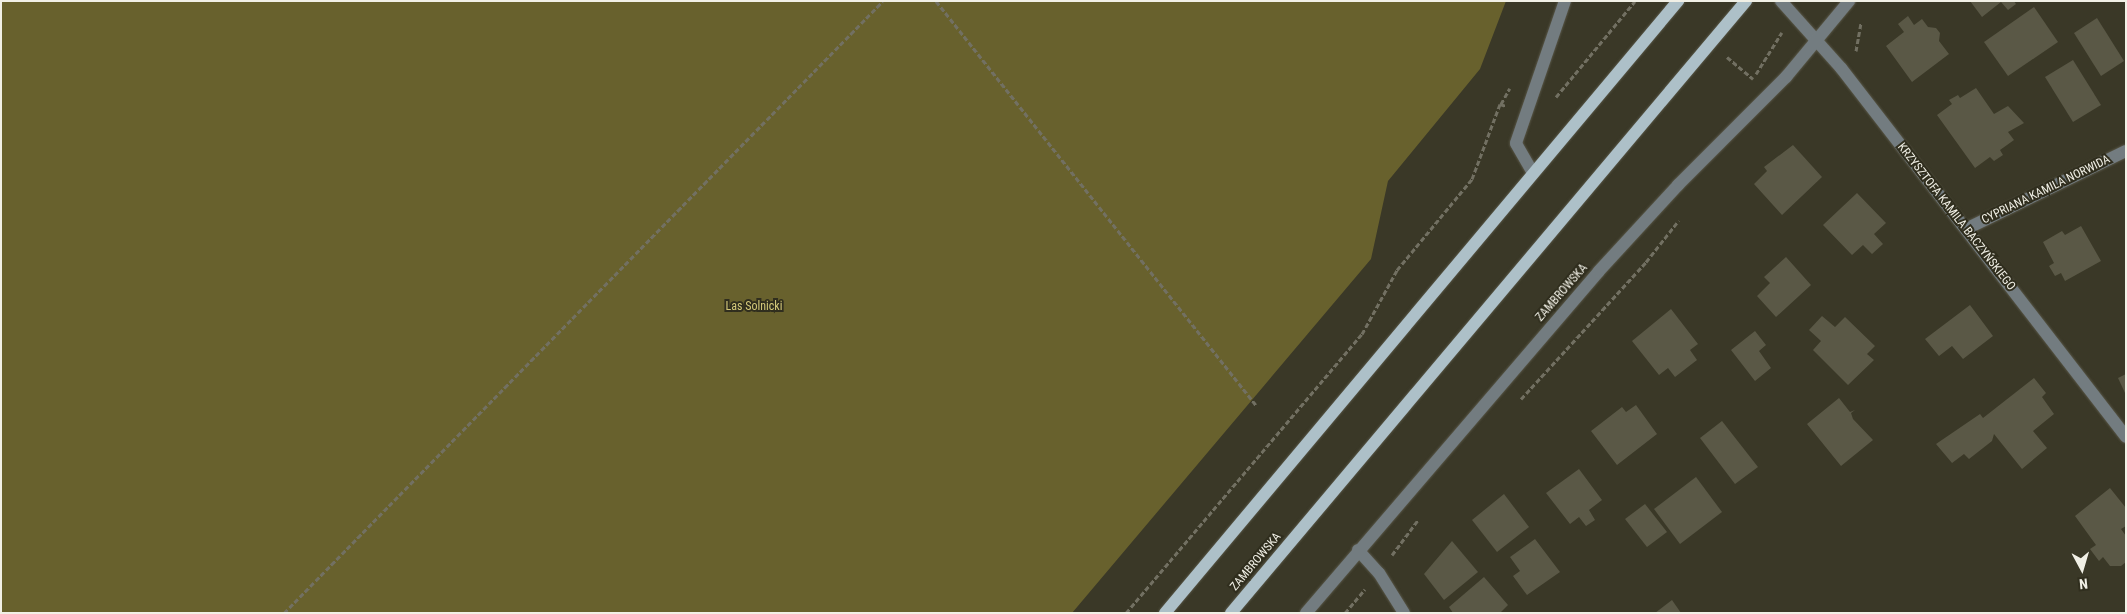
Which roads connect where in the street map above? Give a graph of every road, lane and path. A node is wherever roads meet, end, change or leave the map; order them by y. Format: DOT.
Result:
graph roads {
  1 [pos="883,1"];
  2 [pos="936,1"];
  3 [pos="1565,1"];
  4 [pos="1635,1"];
  5 [pos="1678,1"];
  6 [pos="1746,1"];
  7 [pos="1781,1"];
  8 [pos="1849,1"];
  9 [pos="1795,16"];
  10 [pos="1817,38"];
  11 [pos="1753,79"];
  12 [pos="1526,113"];
  13 [pos="2126,151"];
  14 [pos="1532,173"];
  15 [pos="1685,211"];
  16 [pos="1966,229"];
  17 [pos="1256,405"];
  18 [pos="1514,407"];
  19 [pos="2126,437"];
  20 [pos="1419,518"];
  21 [pos="1358,550"];
  22 [pos="1379,573"];
  23 [pos="284,613"];
  24 [pos="1126,613"];
  25 [pos="1165,613"];
  26 [pos="1231,613"];
  27 [pos="1306,613"];
  28 [pos="1345,613"];
  29 [pos="1404,613"];
  1 -- 23 [label="path"];
  2 -- 17 [label="path"];
  3 -- 12 [label="street"];
  4 -- 12 [label="path"];
  5 -- 14 [label="main road"];
  6 -- 26 [label="main road, ZAMBROWSKA"];
  7 -- 9 [label="street, KRZYSZTOFA KAMILA BACZYŃSKIEGO"];
  8 -- 10 [label="street, ZAMBROWSKA"];
  9 -- 10 [label="street, KRZYSZTOFA KAMILA BACZYŃSKIEGO"];
  9 -- 11 [label="path"];
  10 -- 16 [label="street, KRZYSZTOFA KAMILA BACZYŃSKIEGO"];
  10 -- 21 [label="street, ZAMBROWSKA"];
  12 -- 14 [label="street"];
  12 -- 24 [label="path"];
  13 -- 16 [label="street, CYPRIANA KAMILA NORWIDA"];
  14 -- 25 [label="main road"];
  15 -- 18 [label="path"];
  16 -- 19 [label="street, KRZYSZTOFA KAMILA BACZYŃSKIEGO"];
  20 -- 22 [label="path"];
  21 -- 22 [label="street"];
  21 -- 27 [label="street, ZAMBROWSKA"];
  22 -- 28 [label="path"];
  22 -- 29 [label="street"];
}
